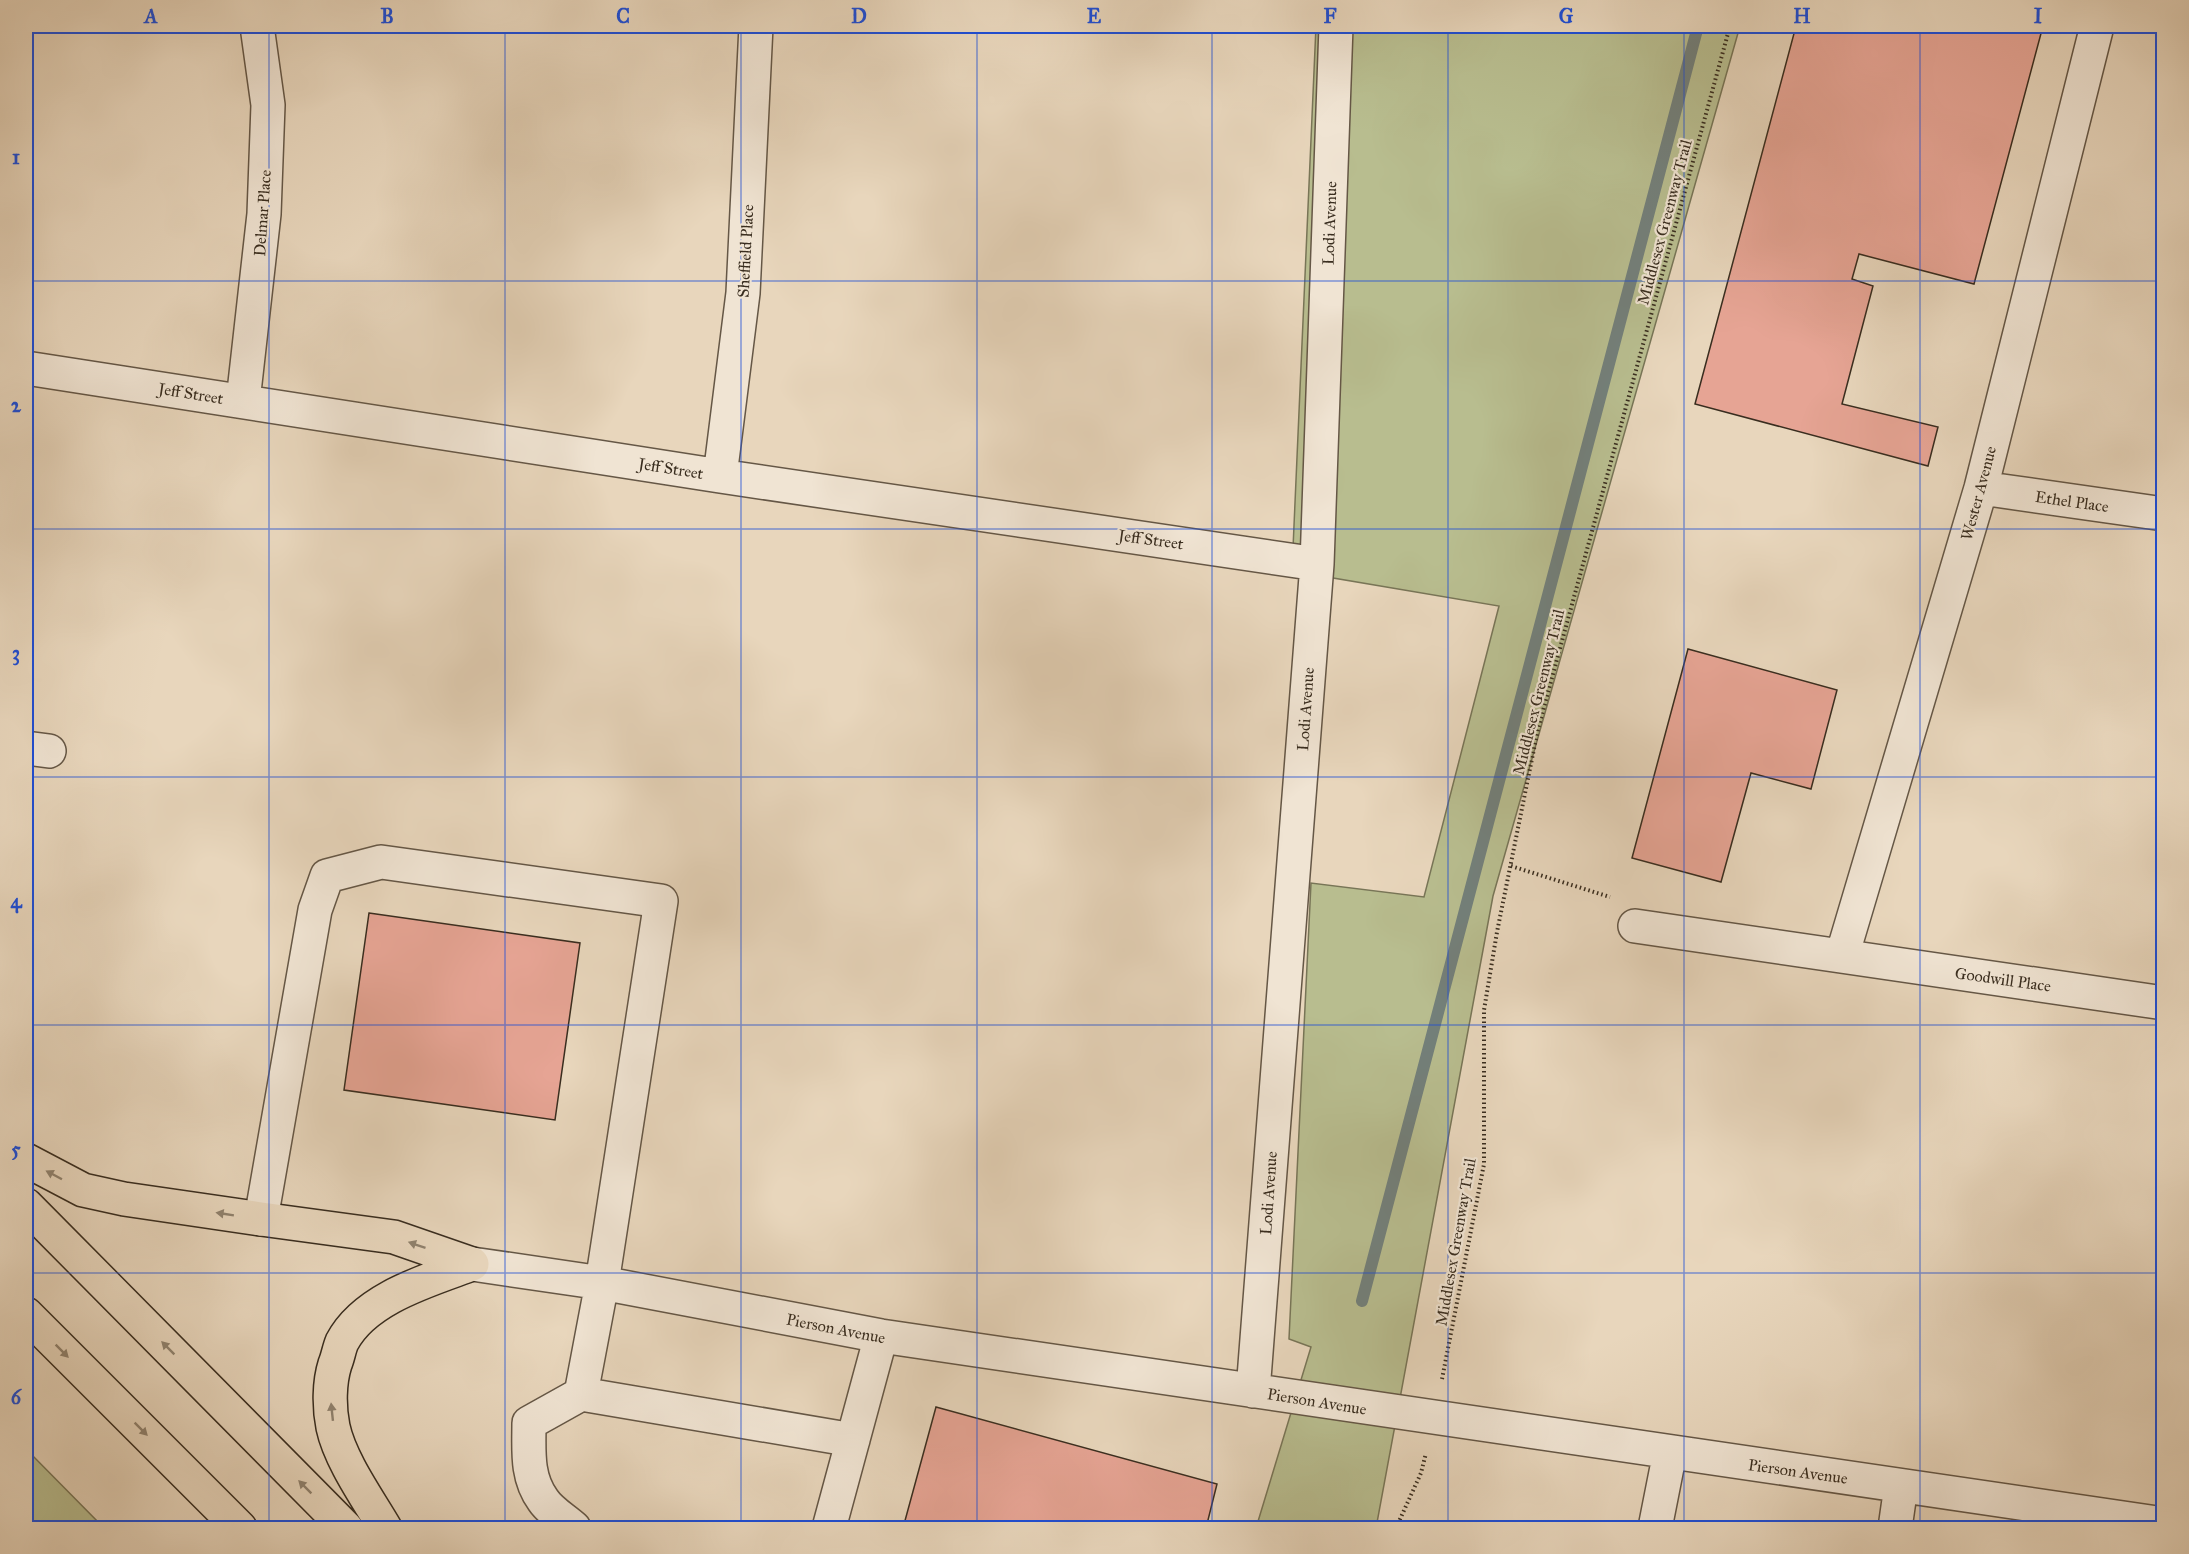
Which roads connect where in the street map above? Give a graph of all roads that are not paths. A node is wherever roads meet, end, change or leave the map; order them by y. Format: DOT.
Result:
graph roads {
  1 [pos="257,26"];
  2 [pos="756,26"];
  3 [pos="1336,26"];
  4 [pos="2097,26"];
  5 [pos="26,368"];
  6 [pos="243,401"];
  7 [pos="720,476"];
  8 [pos="1981,488"];
  9 [pos="2163,514"];
  10 [pos="1317,564"];
  11 [pos="1635,926"];
  12 [pos="1842,956"];
  13 [pos="2163,1003"];
  14 [pos="26,1160"];
  15 [pos="26,1205"];
  16 [pos="261,1219"];
  17 [pos="472,1264"];
  18 [pos="602,1283"];
  19 [pos="26,1314"];
  20 [pos="881,1336"];
  21 [pos="1253,1391"];
  22 [pos="581,1394"];
  23 [pos="853,1440"];
  24 [pos="1670,1452"];
  25 [pos="1901,1486"];
  26 [pos="2163,1524"];
  27 [pos="240,1528"];
  28 [pos="346,1528"];
  29 [pos="385,1528"];
  30 [pos="574,1528"];
  31 [pos="829,1528"];
  32 [pos="1655,1528"];
  33 [pos="1895,1528"];
  1 -- 6 [label="street, Delmar Place"];
  2 -- 7 [label="street, Sheffield Place"];
  3 -- 10 [label="street, Lodi Avenue"];
  4 -- 8 [label="street, Wester Avenue"];
  5 -- 6 [label="street, Jeff Street"];
  6 -- 7 [label="street, Jeff Street"];
  7 -- 10 [label="street, Jeff Street"];
  8 -- 9 [label="street, Ethel Place"];
  8 -- 12 [label="street, Wester Avenue"];
  10 -- 21 [label="street, Lodi Avenue"];
  11 -- 12 [label="street, Goodwill Place"];
  12 -- 13 [label="street, Goodwill Place"];
  16 -- 14 [label="highway, one-way"];
  28 -- 15 [label="highway, one-way"];
  17 -- 16 [label="highway, one-way"];
  16 -- 18 [label="street"];
  17 -- 18 [label="street, Pierson Avenue"];
  29 -- 17 [label="highway, one-way"];
  18 -- 20 [label="street, Pierson Avenue"];
  18 -- 22 [label="street"];
  19 -- 27 [label="highway, one-way"];
  20 -- 21 [label="street, Pierson Avenue"];
  20 -- 23 [label="street"];
  21 -- 24 [label="street, Pierson Avenue"];
  22 -- 23 [label="street"];
  22 -- 30 [label="street"];
  23 -- 31 [label="street"];
  24 -- 25 [label="street, Pierson Avenue"];
  24 -- 32 [label="street"];
  25 -- 26 [label="street, Pierson Avenue"];
  25 -- 33 [label="street"];
}
